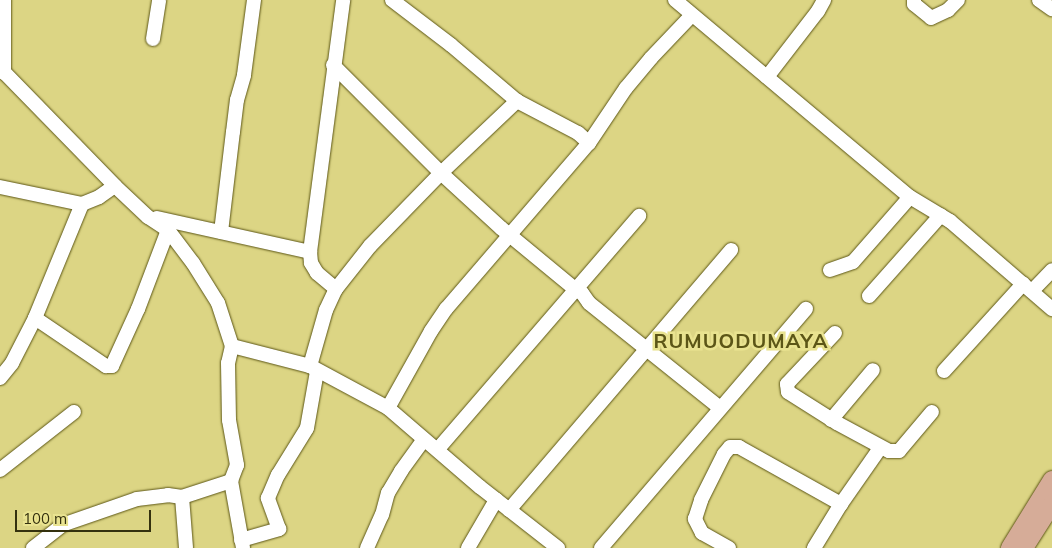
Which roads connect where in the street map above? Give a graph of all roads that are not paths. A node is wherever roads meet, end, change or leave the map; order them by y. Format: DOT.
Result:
graph roads {
  1 [pos="4,0"];
  2 [pos="159,0"];
  3 [pos="254,0"];
  4 [pos="343,0"];
  5 [pos="392,0"];
  6 [pos="675,0"];
  7 [pos="824,0"];
  8 [pos="914,0"];
  9 [pos="958,0"];
  10 [pos="1039,0"];
  11 [pos="1052,9"];
  12 [pos="692,15"];
  13 [pos="153,40"];
  14 [pos="333,65"];
  15 [pos="2,70"];
  16 [pos="767,77"];
  17 [pos="517,102"];
  18 [pos="589,143"];
  19 [pos="441,173"];
  20 [pos="115,186"];
  21 [pos="0,187"];
  22 [pos="910,197"];
  23 [pos="82,204"];
  24 [pos="941,215"];
  25 [pos="640,216"];
  26 [pos="148,217"];
  27 [pos="168,230"];
  28 [pos="221,232"];
  29 [pos="510,235"];
  30 [pos="731,250"];
  31 [pos="310,252"];
  32 [pos="830,270"];
  33 [pos="1052,270"];
  34 [pos="1027,288"];
  35 [pos="336,289"];
  36 [pos="575,289"];
  37 [pos="869,296"];
  38 [pos="806,309"];
  39 [pos="1052,309"];
  40 [pos="36,318"];
  41 [pos="834,332"];
  42 [pos="232,346"];
  43 [pos="646,349"];
  44 [pos="313,369"];
  45 [pos="874,370"];
  46 [pos="944,371"];
  47 [pos="0,378"];
  48 [pos="388,408"];
  49 [pos="720,408"];
  50 [pos="74,412"];
  51 [pos="932,412"];
  52 [pos="831,420"];
  53 [pos="424,438"];
  54 [pos="880,448"];
  55 [pos="438,449"];
  56 [pos="0,470"];
  57 [pos="1052,480"];
  58 [pos="231,481"];
  59 [pos="182,497"];
  60 [pos="496,500"];
  61 [pos="841,504"];
  62 [pos="1052,504"];
  63 [pos="510,510"];
  64 [pos="242,544"];
  65 [pos="33,548"];
  66 [pos="186,548"];
  67 [pos="368,548"];
  68 [pos="468,548"];
  69 [pos="558,548"];
  70 [pos="601,548"];
  71 [pos="728,548"];
  72 [pos="814,548"];
  73 [pos="1010,548"];
  74 [pos="1024,548"];
  1 -- 15 [label="street"];
  2 -- 13 [label="street"];
  3 -- 28 [label="street"];
  4 -- 14 [label="street"];
  5 -- 17 [label="street"];
  6 -- 12 [label="street"];
  7 -- 16 [label="street"];
  8 -- 9 [label="street"];
  10 -- 11 [label="street"];
  12 -- 16 [label="street"];
  12 -- 18 [label="street"];
  14 -- 19 [label="street"];
  14 -- 31 [label="street"];
  15 -- 20 [label="street"];
  16 -- 22 [label="street"];
  17 -- 18 [label="street"];
  17 -- 19 [label="street"];
  18 -- 29 [label="street"];
  19 -- 29 [label="street"];
  19 -- 35 [label="street"];
  20 -- 23 [label="street"];
  20 -- 26 [label="street"];
  21 -- 23 [label="street"];
  22 -- 24 [label="street"];
  22 -- 32 [label="street"];
  23 -- 40 [label="street"];
  24 -- 34 [label="street"];
  24 -- 37 [label="street"];
  25 -- 36 [label="street"];
  26 -- 27 [label="street"];
  26 -- 28 [label="street"];
  27 -- 40 [label="street"];
  27 -- 42 [label="street"];
  28 -- 31 [label="street"];
  29 -- 36 [label="street"];
  29 -- 48 [label="street"];
  30 -- 43 [label="street"];
  31 -- 35 [label="street"];
  33 -- 34 [label="street"];
  34 -- 39 [label="street"];
  34 -- 46 [label="street"];
  35 -- 44 [label="street"];
  36 -- 43 [label="street"];
  36 -- 55 [label="street"];
  38 -- 49 [label="street"];
  40 -- 47 [label="street"];
  41 -- 52 [label="street"];
  42 -- 44 [label="street"];
  42 -- 58 [label="street"];
  43 -- 49 [label="street"];
  43 -- 63 [label="street"];
  44 -- 48 [label="street"];
  44 -- 64 [label="street"];
  45 -- 52 [label="street"];
  48 -- 53 [label="street"];
  49 -- 70 [label="street"];
  50 -- 56 [label="street"];
  51 -- 54 [label="street"];
  52 -- 54 [label="street"];
  53 -- 55 [label="street"];
  53 -- 67 [label="street"];
  54 -- 61 [label="street"];
  55 -- 60 [label="street"];
  57 -- 73 [label="main road"];
  58 -- 59 [label="street"];
  58 -- 64 [label="street"];
  59 -- 65 [label="street"];
  59 -- 66 [label="street"];
  60 -- 63 [label="street"];
  60 -- 68 [label="street"];
  61 -- 71 [label="street"];
  61 -- 72 [label="street"];
  62 -- 74 [label="main road"];
  63 -- 69 [label="street"];
}
